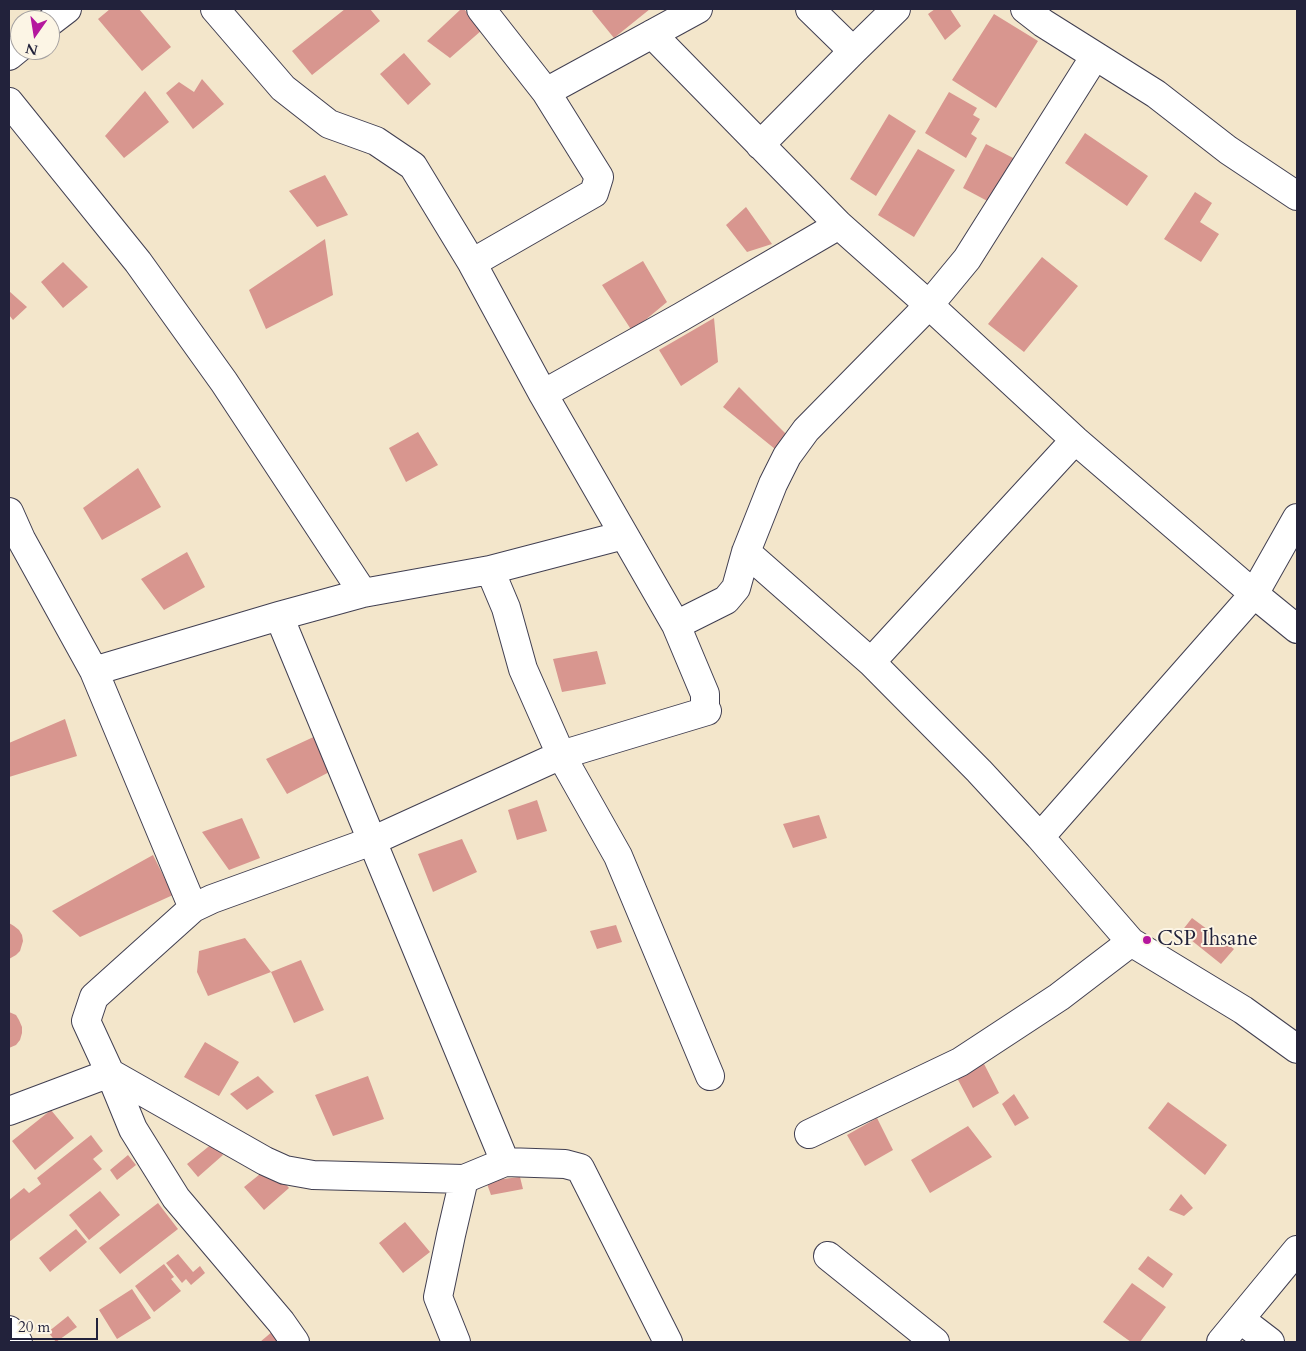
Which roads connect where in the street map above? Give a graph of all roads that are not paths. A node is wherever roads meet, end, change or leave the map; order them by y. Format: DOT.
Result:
graph roads {
  1 [pos="215,9"];
  2 [pos="480,9"];
  3 [pos="698,9"];
  4 [pos="810,9"];
  5 [pos="896,9"];
  6 [pos="1025,9"];
  7 [pos="652,34"];
  8 [pos="853,51"];
  9 [pos="1095,56"];
  10 [pos="546,92"];
  11 [pos="9,102"];
  12 [pos="760,145"];
  13 [pos="1297,196"];
  14 [pos="839,225"];
  15 [pos="472,264"];
  16 [pos="929,306"];
  17 [pos="543,394"];
  18 [pos="1075,440"];
  19 [pos="9,512"];
  20 [pos="1297,518"];
  21 [pos="624,535"];
  22 [pos="746,552"];
  23 [pos="490,570"];
  24 [pos="362,592"];
  25 [pos="1254,594"];
  26 [pos="279,616"];
  27 [pos="676,625"];
  28 [pos="1297,629"];
  29 [pos="871,662"];
  30 [pos="94,671"];
  31 [pos="561,755"];
  32 [pos="1040,837"];
  33 [pos="372,841"];
  34 [pos="193,908"];
  35 [pos="1131,942"];
  36 [pos="1297,1049"];
  37 [pos="110,1073"];
  38 [pos="710,1076"];
  39 [pos="9,1111"];
  40 [pos="809,1134"];
  41 [pos="505,1162"];
  42 [pos="464,1179"];
  43 [pos="1297,1250"];
  44 [pos="828,1256"];
  45 [pos="1240,1319"];
  46 [pos="9,1330"];
  47 [pos="18,1342"];
  48 [pos="295,1342"];
  49 [pos="456,1342"];
  50 [pos="668,1342"];
  51 [pos="935,1342"];
  52 [pos="1221,1342"];
  53 [pos="1270,1342"];
  1 -- 15 [label="street"];
  2 -- 10 [label="street"];
  3 -- 7 [label="street"];
  4 -- 8 [label="street"];
  5 -- 8 [label="street"];
  6 -- 9 [label="street"];
  7 -- 10 [label="street"];
  7 -- 12 [label="street"];
  8 -- 12 [label="street"];
  9 -- 13 [label="street"];
  9 -- 16 [label="street"];
  10 -- 15 [label="street"];
  11 -- 24 [label="street"];
  12 -- 14 [label="street"];
  14 -- 16 [label="street"];
  14 -- 17 [label="street"];
  15 -- 17 [label="street"];
  16 -- 18 [label="street"];
  16 -- 22 [label="street"];
  17 -- 21 [label="street"];
  18 -- 25 [label="street"];
  18 -- 29 [label="street"];
  19 -- 30 [label="street"];
  20 -- 25 [label="street"];
  21 -- 23 [label="street"];
  21 -- 27 [label="street"];
  22 -- 27 [label="street"];
  22 -- 29 [label="street"];
  23 -- 24 [label="street"];
  23 -- 31 [label="street"];
  24 -- 26 [label="street"];
  25 -- 28 [label="street"];
  25 -- 32 [label="street"];
  26 -- 30 [label="street"];
  26 -- 33 [label="street"];
  27 -- 31 [label="street"];
  29 -- 32 [label="street"];
  30 -- 34 [label="street"];
  31 -- 33 [label="street"];
  31 -- 38 [label="street"];
  32 -- 35 [label="street"];
  33 -- 34 [label="street"];
  33 -- 41 [label="street"];
  34 -- 37 [label="street"];
  35 -- 36 [label="street"];
  35 -- 40 [label="street"];
  37 -- 39 [label="street"];
  37 -- 42 [label="street"];
  37 -- 48 [label="street"];
  41 -- 42 [label="street"];
  41 -- 50 [label="street"];
  42 -- 49 [label="street"];
  43 -- 45 [label="street"];
  44 -- 51 [label="street"];
  45 -- 52 [label="street"];
  45 -- 53 [label="street"];
  46 -- 47 [label="street"];
}
